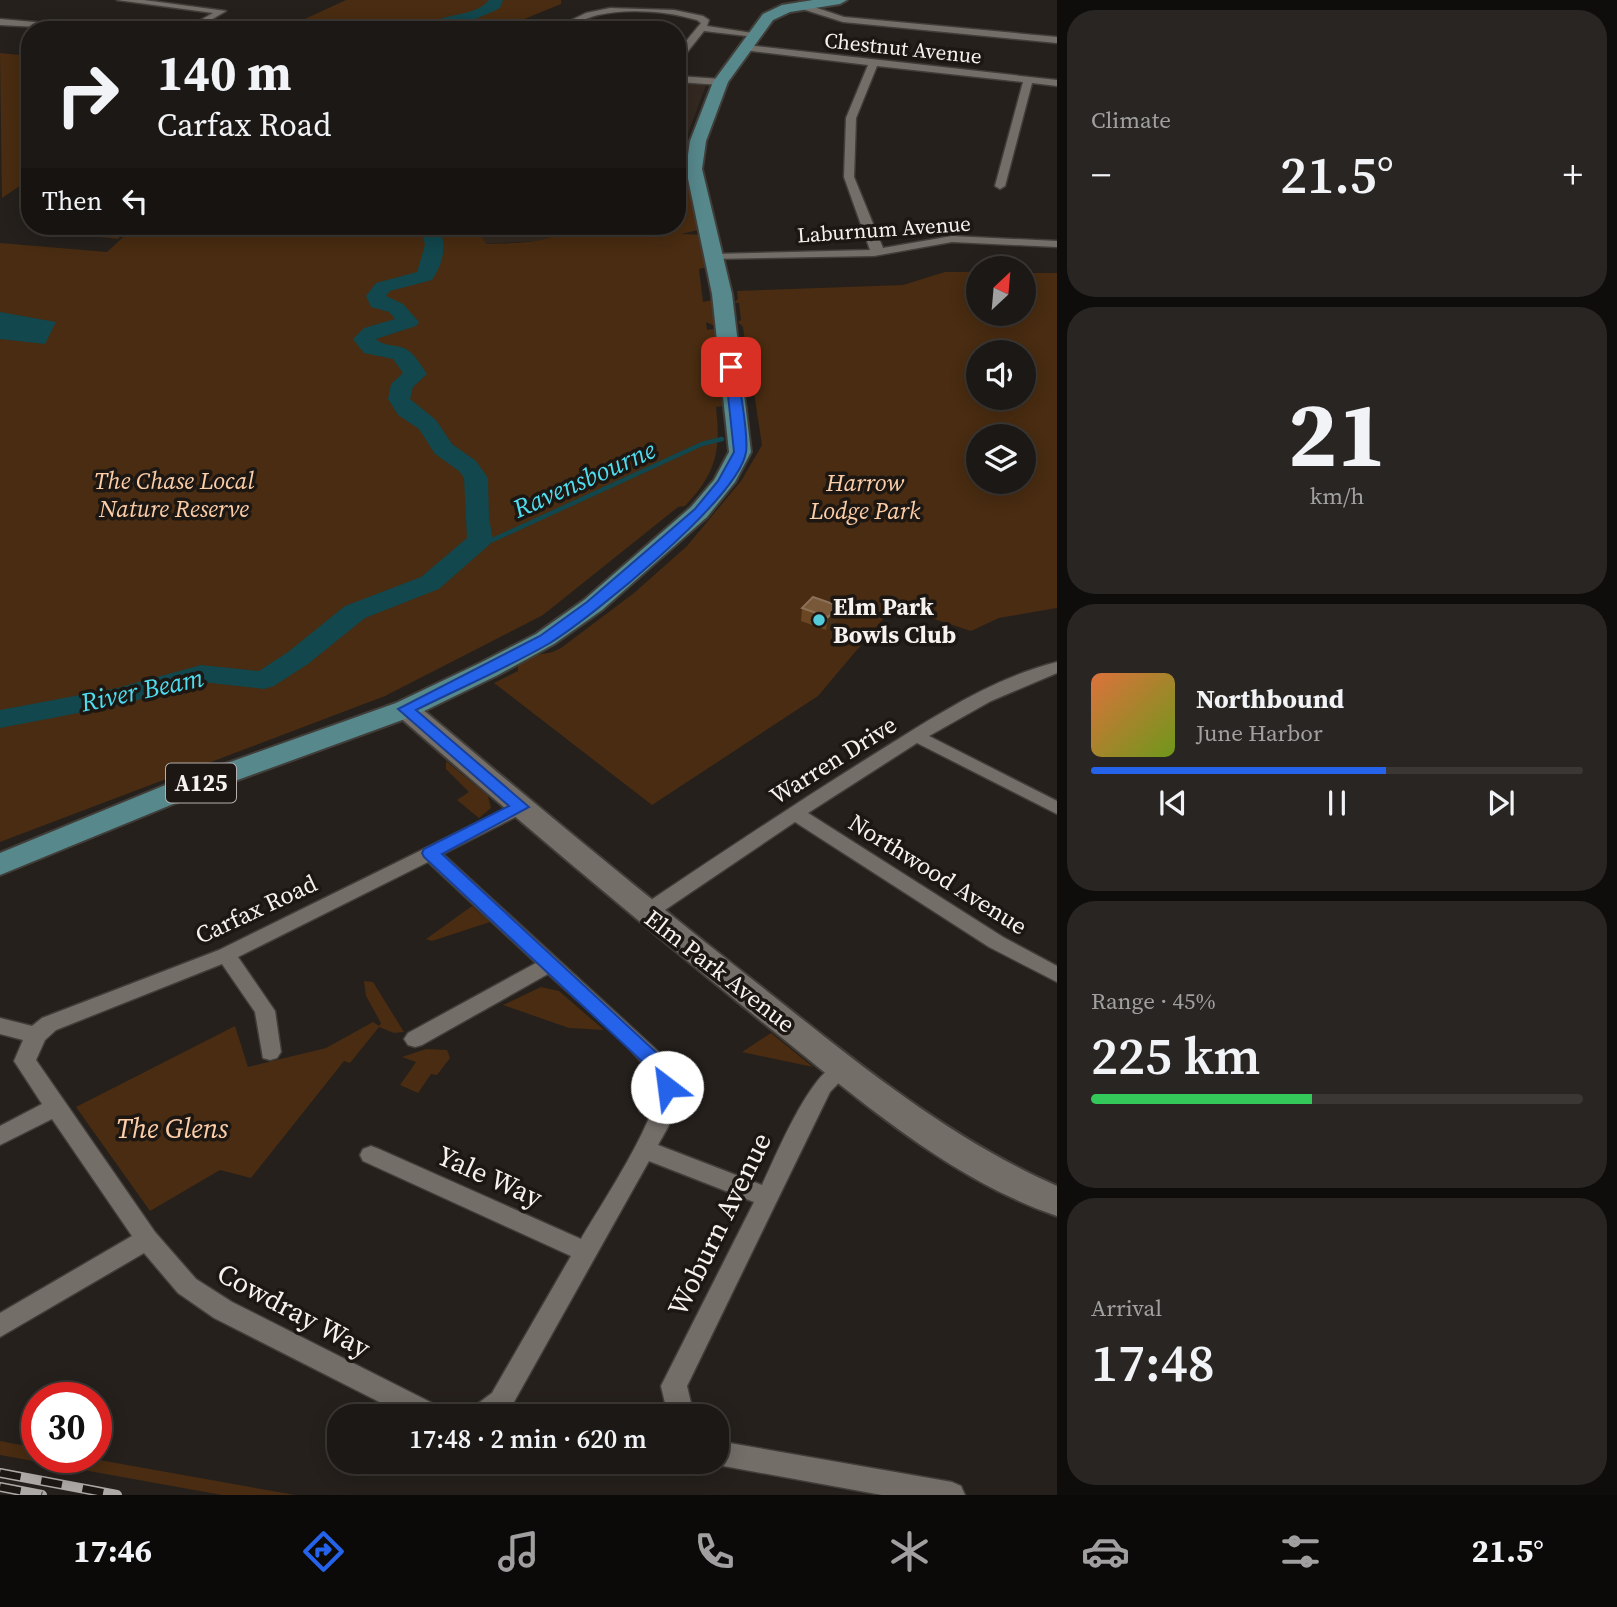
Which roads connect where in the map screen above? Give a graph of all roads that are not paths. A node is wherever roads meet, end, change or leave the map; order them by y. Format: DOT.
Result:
graph roads {
  1 [pos="121,0"];
  2 [pos="206,0"];
  3 [pos="840,0"];
  4 [pos="790,4"];
  5 [pos="196,7"];
  6 [pos="571,12"];
  7 [pos="588,16"];
  8 [pos="206,21"];
  9 [pos="576,21"];
  10 [pos="0,22"];
  11 [pos="21,24"];
  12 [pos="702,29"];
  13 [pos="755,34"];
  14 [pos="1057,40"];
  15 [pos="688,46"];
  16 [pos="746,48"];
  17 [pos="686,49"];
  18 [pos="874,62"];
  19 [pos="1028,79"];
  20 [pos="686,80"];
  21 [pos="721,82"];
  22 [pos="1057,83"];
  23 [pos="1000,186"];
  24 [pos="1057,244"];
  25 [pos="881,252"];
  26 [pos="715,257"];
  27 [pos="1056,668"];
  28 [pos="406,709"];
  29 [pos="916,736"];
  30 [pos="521,807"];
  31 [pos="1057,808"];
  32 [pos="793,813"];
  33 [pos="430,853"];
  34 [pos="0,865"];
  35 [pos="646,913"];
  36 [pos="226,956"];
  37 [pos="550,964"];
  38 [pos="1057,975"];
  39 [pos="0,1026"];
  40 [pos="36,1035"];
  41 [pos="415,1039"];
  42 [pos="270,1052"];
  43 [pos="842,1068"];
  44 [pos="55,1107"];
  45 [pos="0,1136"];
  46 [pos="644,1149"];
  47 [pos="371,1155"];
  48 [pos="767,1197"];
  49 [pos="1057,1202"];
  50 [pos="147,1239"];
  51 [pos="585,1252"];
  52 [pos="0,1326"];
  53 [pos="409,1404"];
  54 [pos="497,1404"];
  55 [pos="678,1404"];
  56 [pos="729,1455"];
  57 [pos="952,1495"];
  1 -- 5 [label="street"];
  2 -- 5 [label="street"];
  3 -- 4 [label="main road, A125"];
  4 -- 13 [label="main road, A125"];
  4 -- 14 [label="street"];
  5 -- 8 [label="street"];
  6 -- 7 [label="street"];
  7 -- 9 [label="street"];
  7 -- 12 [label="street"];
  10 -- 11 [label="street"];
  12 -- 13 [label="street"];
  12 -- 15 [label="street"];
  13 -- 16 [label="main road, A125"];
  15 -- 17 [label="street"];
  16 -- 18 [label="street, Chestnut Avenue"];
  16 -- 21 [label="main road, A125"];
  18 -- 19 [label="street, Chestnut Avenue"];
  18 -- 25 [label="street"];
  19 -- 22 [label="street, Chestnut Avenue"];
  19 -- 23 [label="street"];
  20 -- 21 [label="street"];
  21 -- 26 [label="main road, A125"];
  24 -- 25 [label="street, Laburnum Avenue"];
  25 -- 26 [label="street, Laburnum Avenue"];
  26 -- 28 [label="main road, A125"];
  27 -- 29 [label="street, Warren Drive"];
  28 -- 30 [label="street, Elm Park Avenue"];
  28 -- 34 [label="main road, A125"];
  29 -- 31 [label="street"];
  29 -- 32 [label="street, Warren Drive"];
  30 -- 33 [label="street, Carfax Road"];
  30 -- 35 [label="street, Elm Park Avenue"];
  32 -- 35 [label="street, Warren Drive"];
  32 -- 38 [label="street, Northwood Avenue"];
  33 -- 36 [label="street, Carfax Road"];
  33 -- 37 [label="street"];
  35 -- 43 [label="street, Elm Park Avenue"];
  36 -- 40 [label="street, Carfax Road"];
  36 -- 42 [label="street"];
  37 -- 41 [label="street"];
  37 -- 46 [label="street"];
  39 -- 40 [label="street"];
  40 -- 44 [label="street, Cowdray Way"];
  43 -- 48 [label="street, Woburn Avenue"];
  43 -- 49 [label="street, Elm Park Avenue"];
  44 -- 45 [label="street"];
  44 -- 50 [label="street, Cowdray Way"];
  46 -- 48 [label="street"];
  46 -- 51 [label="street"];
  47 -- 51 [label="street, Yale Way"];
  48 -- 55 [label="street, Woburn Avenue"];
  50 -- 52 [label="street"];
  50 -- 53 [label="street, Cowdray Way"];
  51 -- 54 [label="street"];
  56 -- 57 [label="street"];
}
